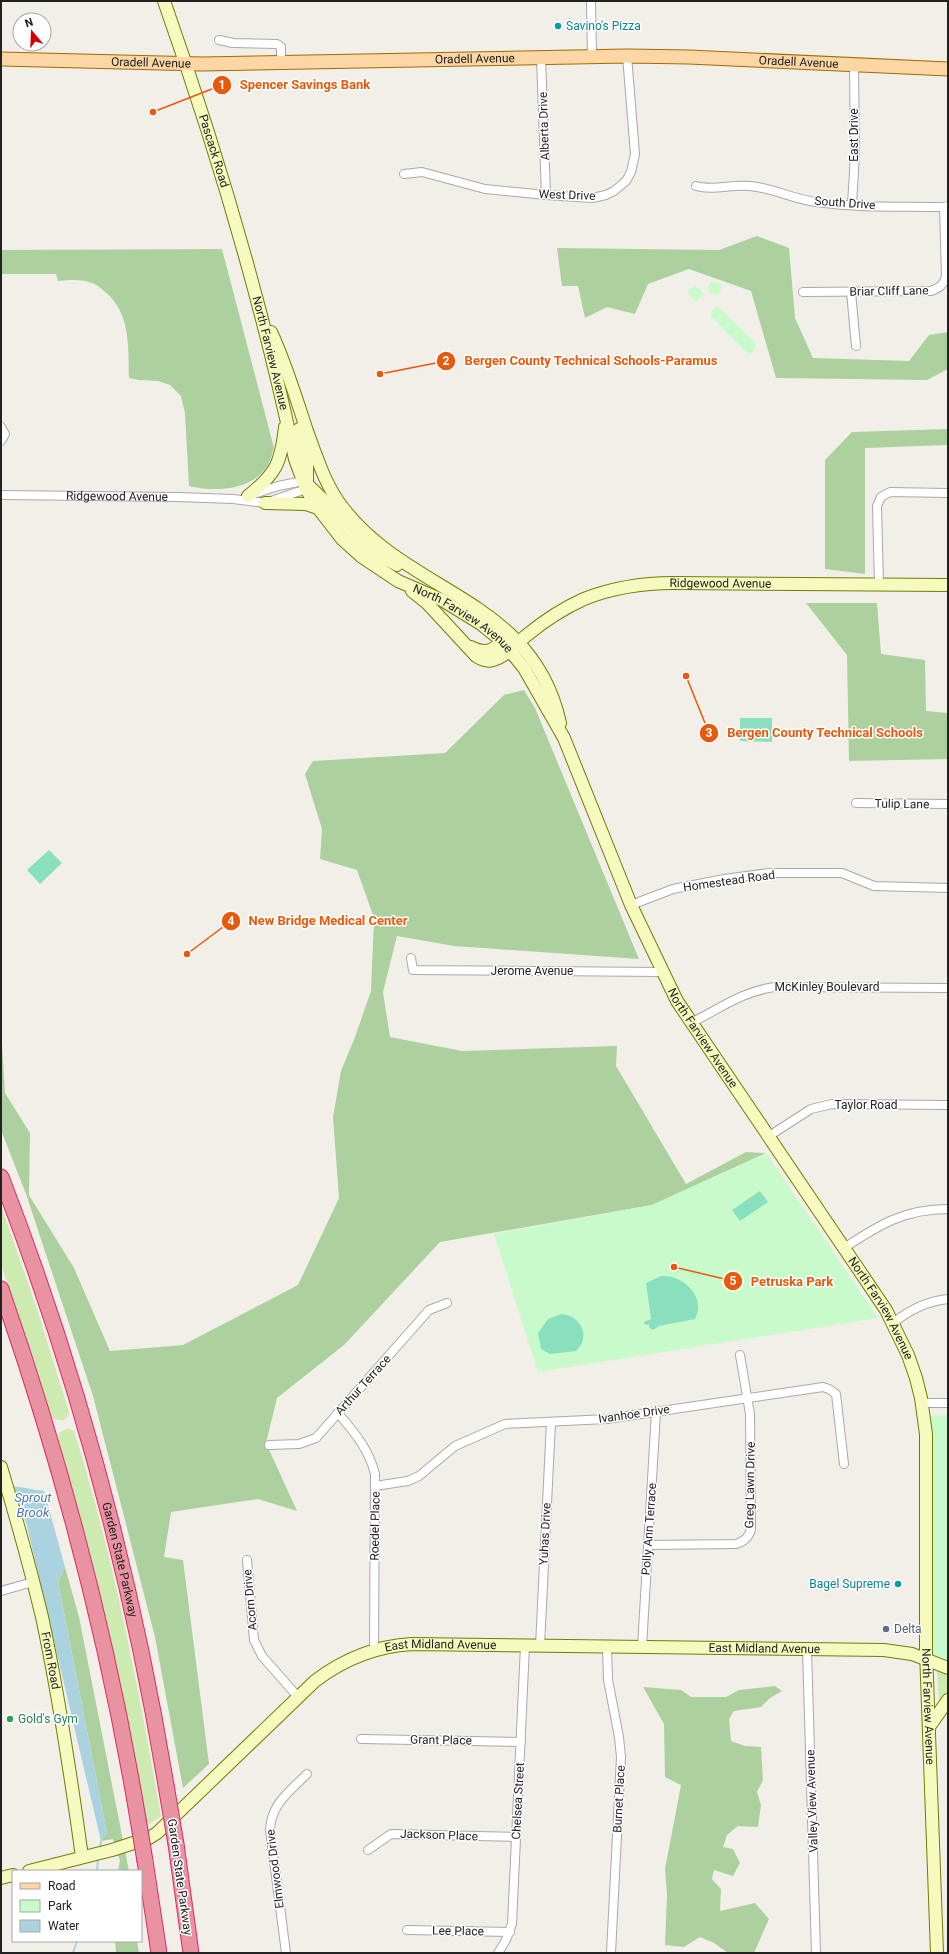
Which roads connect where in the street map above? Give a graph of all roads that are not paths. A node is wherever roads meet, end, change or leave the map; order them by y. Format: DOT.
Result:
graph roads {
  1 [pos="164,1"];
  2 [pos="591,1"];
  3 [pos="219,40"];
  4 [pos="592,56"];
  5 [pos="627,56"];
  6 [pos="541,58"];
  7 [pos="1,59"];
  8 [pos="281,62"];
  9 [pos="186,64"];
  10 [pos="854,65"];
  11 [pos="948,69"];
  12 [pos="404,174"];
  13 [pos="696,186"];
  14 [pos="546,195"];
  15 [pos="852,205"];
  16 [pos="946,207"];
  17 [pos="803,292"];
  18 [pos="851,292"];
  19 [pos="258,303"];
  20 [pos="276,342"];
  21 [pos="856,346"];
  22 [pos="286,418"];
  23 [pos="1,427"];
  24 [pos="1,441"];
  25 [pos="305,485"];
  26 [pos="948,493"];
  27 [pos="1,495"];
  28 [pos="248,496"];
  29 [pos="233,499"];
  30 [pos="265,503"];
  31 [pos="318,508"];
  32 [pos="425,575"];
  33 [pos="398,580"];
  34 [pos="879,585"];
  35 [pos="948,585"];
  36 [pos="507,641"];
  37 [pos="519,641"];
  38 [pos="564,738"];
  39 [pos="856,803"];
  40 [pos="948,804"];
  41 [pos="948,888"];
  42 [pos="631,905"];
  43 [pos="411,958"];
  44 [pos="662,972"];
  45 [pos="948,988"];
  46 [pos="691,1023"];
  47 [pos="948,1105"];
  48 [pos="769,1136"];
  49 [pos="1,1177"];
  50 [pos="948,1209"];
  51 [pos="844,1248"];
  52 [pos="1,1289"];
  53 [pos="948,1299"];
  54 [pos="447,1303"];
  55 [pos="892,1324"];
  56 [pos="740,1355"];
  57 [pos="748,1398"];
  58 [pos="922,1403"];
  59 [pos="948,1403"];
  60 [pos="656,1412"];
  61 [pos="338,1413"];
  62 [pos="551,1422"];
  63 [pos="270,1445"];
  64 [pos="844,1464"];
  65 [pos="2,1471"];
  66 [pos="375,1486"];
  67 [pos="648,1545"];
  68 [pos="247,1560"];
  69 [pos="33,1582"];
  70 [pos="1,1591"];
  71 [pos="525,1646"];
  72 [pos="540,1646"];
  73 [pos="607,1647"];
  74 [pos="642,1647"];
  75 [pos="807,1649"];
  76 [pos="374,1650"];
  77 [pos="927,1660"];
  78 [pos="948,1668"];
  79 [pos="298,1697"];
  80 [pos="948,1700"];
  81 [pos="929,1727"];
  82 [pos="361,1739"];
  83 [pos="521,1742"];
  84 [pos="307,1774"];
  85 [pos="516,1837"];
  86 [pos="368,1850"];
  87 [pos="87,1856"];
  88 [pos="33,1870"];
  89 [pos="12,1875"];
  90 [pos="1,1878"];
  91 [pos="407,1930"];
  92 [pos="510,1932"];
  93 [pos="159,1953"];
  94 [pos="191,1953"];
  95 [pos="286,1953"];
  96 [pos="498,1953"];
  97 [pos="610,1953"];
  98 [pos="816,1953"];
  99 [pos="937,1953"];
  1 -- 9 [label="street, Pascack Road"];
  2 -- 4 [label="street"];
  3 -- 8 [label="street"];
  4 -- 5 [label="main road, Oradell Avenue"];
  4 -- 6 [label="main road, Oradell Avenue"];
  5 -- 10 [label="main road, Oradell Avenue"];
  5 -- 14 [label="street, West Drive"];
  6 -- 8 [label="main road, Oradell Avenue"];
  6 -- 14 [label="street, Alberta Drive"];
  7 -- 9 [label="main road, Oradell Avenue"];
  8 -- 9 [label="main road, Oradell Avenue"];
  9 -- 19 [label="street, Pascack Road"];
  10 -- 11 [label="main road, Oradell Avenue"];
  10 -- 15 [label="street, East Drive"];
  12 -- 14 [label="street, West Drive"];
  13 -- 15 [label="street, South Drive"];
  15 -- 16 [label="street, South Drive"];
  16 -- 18 [label="street, Briar Cliff Lane"];
  17 -- 18 [label="street, Briar Cliff Lane"];
  18 -- 21 [label="street"];
  19 -- 20 [label="street, North Farview Avenue"];
  19 -- 22 [label="street, North Farview Avenue"];
  20 -- 25 [label="street"];
  20 -- 32 [label="street, North Farview Avenue"];
  22 -- 25 [label="street, North Farview Avenue"];
  22 -- 28 [label="street"];
  23 -- 24 [label="street"];
  25 -- 28 [label="street, Ridgewood Avenue"];
  25 -- 30 [label="street, Ridgewood Avenue"];
  25 -- 31 [label="street, North Farview Avenue"];
  25 -- 32 [label="street"];
  26 -- 34 [label="street"];
  27 -- 29 [label="street, Ridgewood Avenue"];
  28 -- 29 [label="street, Ridgewood Avenue"];
  29 -- 30 [label="street, Ridgewood Avenue"];
  30 -- 31 [label="street"];
  31 -- 33 [label="street, North Farview Avenue"];
  32 -- 36 [label="street, North Farview Avenue"];
  33 -- 36 [label="street, North Farview Avenue"];
  33 -- 36 [label="street, Ridgewood Avenue"];
  34 -- 35 [label="street, Ridgewood Avenue"];
  34 -- 37 [label="street, Ridgewood Avenue"];
  36 -- 37 [label="street, Ridgewood Avenue"];
  36 -- 38 [label="street, North Farview Avenue"];
  37 -- 38 [label="street, North Farview Avenue"];
  38 -- 42 [label="street, North Farview Avenue"];
  39 -- 40 [label="street, Tulip Lane"];
  41 -- 42 [label="street, Homestead Road"];
  42 -- 44 [label="street, North Farview Avenue"];
  43 -- 44 [label="street, Jerome Avenue"];
  44 -- 46 [label="street, North Farview Avenue"];
  45 -- 46 [label="street, McKinley Boulevard"];
  46 -- 48 [label="street, North Farview Avenue"];
  47 -- 48 [label="street, Taylor Road"];
  48 -- 51 [label="street, North Farview Avenue"];
  49 -- 94 [label="highway, Garden State Parkway, bridge"];
  50 -- 51 [label="street"];
  51 -- 55 [label="street, North Farview Avenue"];
  52 -- 93 [label="highway, bridge"];
  53 -- 55 [label="street"];
  54 -- 61 [label="street, Arthur Terrace"];
  55 -- 58 [label="street, North Farview Avenue"];
  56 -- 57 [label="street, Greg Lawn Drive"];
  57 -- 60 [label="street, Ivanhoe Drive"];
  57 -- 64 [label="street, Ivanhoe Drive"];
  57 -- 67 [label="street, Greg Lawn Drive"];
  58 -- 59 [label="street"];
  58 -- 77 [label="street, North Farview Avenue"];
  60 -- 62 [label="street, Ivanhoe Drive"];
  60 -- 67 [label="street, Polly Ann Terrace"];
  61 -- 63 [label="street, Arthur Terrace"];
  61 -- 66 [label="street, Roedel Place"];
  62 -- 66 [label="street, Ivanhoe Drive"];
  62 -- 72 [label="street, Yuhas Drive"];
  65 -- 69 [label="street, From Road"];
  66 -- 76 [label="street, Roedel Place"];
  67 -- 74 [label="street, Polly Ann Terrace"];
  68 -- 79 [label="street, Acorn Drive"];
  69 -- 70 [label="street"];
  69 -- 87 [label="street, From Road"];
  71 -- 72 [label="street, East Midland Avenue"];
  71 -- 76 [label="street, East Midland Avenue"];
  71 -- 83 [label="street, Chelsea Street"];
  72 -- 73 [label="street, East Midland Avenue"];
  73 -- 74 [label="street, East Midland Avenue"];
  73 -- 97 [label="street, Burnet Place"];
  74 -- 75 [label="street, East Midland Avenue"];
  75 -- 77 [label="street, East Midland Avenue"];
  75 -- 98 [label="street, Valley View Avenue"];
  76 -- 79 [label="street, East Midland Avenue"];
  77 -- 78 [label="street, East Midland Avenue"];
  77 -- 81 [label="street, North Farview Avenue"];
  79 -- 87 [label="street, East Midland Avenue"];
  80 -- 81 [label="street"];
  81 -- 99 [label="street, North Farview Avenue"];
  82 -- 83 [label="street, Grant Place"];
  83 -- 85 [label="street, Chelsea Street"];
  84 -- 95 [label="street, Elmwood Drive"];
  85 -- 86 [label="street, Jackson Place"];
  85 -- 92 [label="street, Chelsea Street"];
  87 -- 88 [label="street, East Midland Avenue"];
  89 -- 90 [label="street"];
  91 -- 92 [label="street, Lee Place"];
  92 -- 96 [label="street, Chelsea Street"];
}
